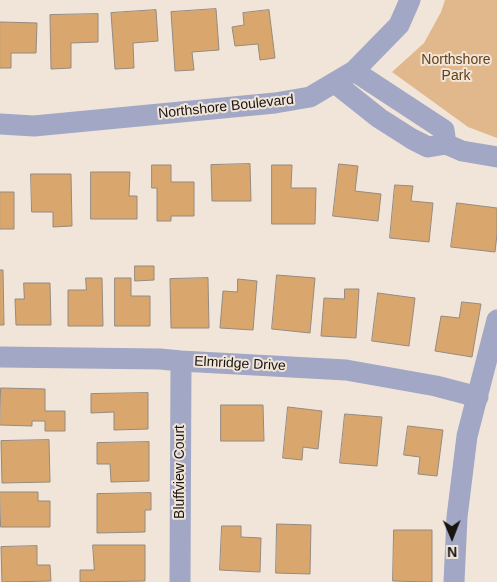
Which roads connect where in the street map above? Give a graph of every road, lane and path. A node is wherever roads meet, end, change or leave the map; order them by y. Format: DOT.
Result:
graph roads {
  1 [pos="410,0"];
  2 [pos="354,71"];
  3 [pos="335,83"];
  4 [pos="0,124"];
  5 [pos="446,144"];
  6 [pos="497,157"];
  7 [pos="497,320"];
  8 [pos="0,357"];
  9 [pos="181,361"];
  10 [pos="478,397"];
  11 [pos="180,582"];
  12 [pos="454,582"];
  1 -- 2 [label="street, Northshore Boulevard"];
  2 -- 3 [label="street, Northshore Boulevard"];
  2 -- 5 [label="street"];
  3 -- 4 [label="street, Northshore Boulevard"];
  3 -- 5 [label="street"];
  5 -- 6 [label="street"];
  7 -- 10 [label="street"];
  8 -- 9 [label="street, Elmridge Drive"];
  9 -- 10 [label="street, Elmridge Drive"];
  9 -- 11 [label="street, Bluffview Court"];
  10 -- 12 [label="street"];
}
